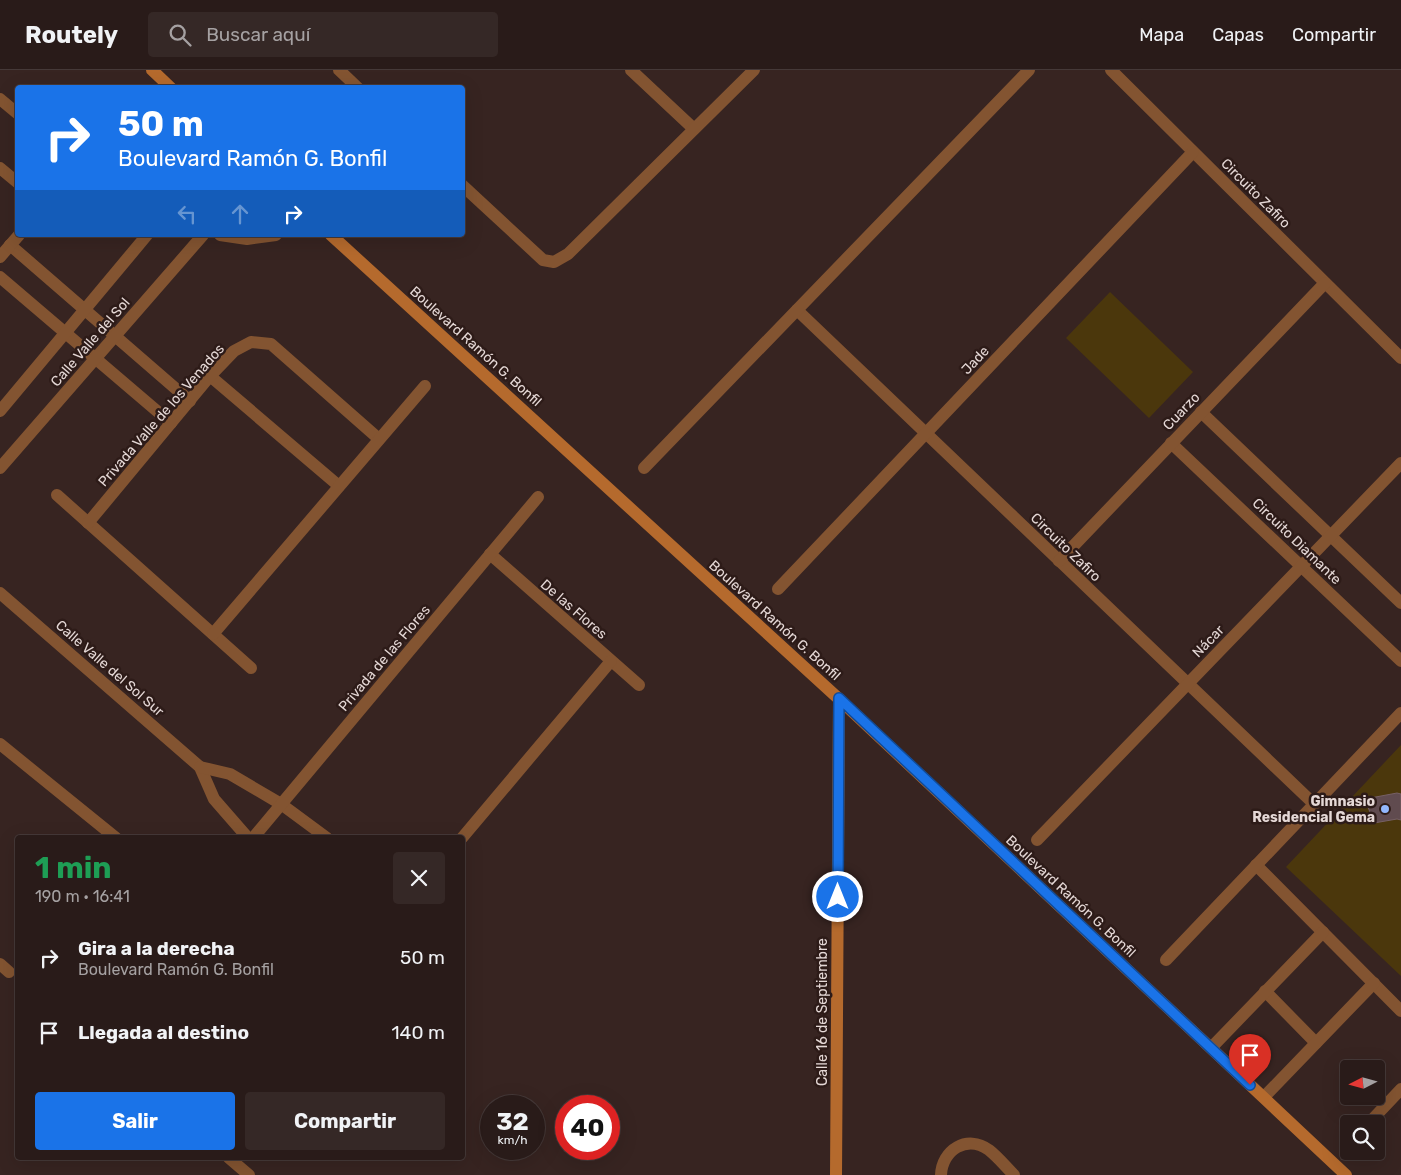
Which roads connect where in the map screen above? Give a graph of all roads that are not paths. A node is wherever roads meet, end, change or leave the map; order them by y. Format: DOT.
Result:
graph roads {
  1 [pos="152,70"];
  2 [pos="340,70"];
  3 [pos="631,70"];
  4 [pos="754,70"];
  5 [pos="1030,70"];
  6 [pos="1111,70"];
  7 [pos="168,85"];
  8 [pos="355,85"];
  9 [pos="0,99"];
  10 [pos="15,112"];
  11 [pos="694,129"];
  12 [pos="1193,152"];
  13 [pos="0,168"];
  14 [pos="15,180"];
  15 [pos="465,188"];
  16 [pos="17,237"];
  17 [pos="146,237"];
  18 [pos="201,237"];
  19 [pos="234,237"];
  20 [pos="262,237"];
  21 [pos="333,237"];
  22 [pos="10,245"];
  23 [pos="0,257"];
  24 [pos="0,277"];
  25 [pos="1325,283"];
  26 [pos="85,310"];
  27 [pos="797,310"];
  28 [pos="66,333"];
  29 [pos="115,336"];
  30 [pos="1401,358"];
  31 [pos="96,359"];
  32 [pos="210,376"];
  33 [pos="425,386"];
  34 [pos="190,401"];
  35 [pos="0,411"];
  36 [pos="1201,412"];
  37 [pos="171,423"];
  38 [pos="926,434"];
  39 [pos="379,440"];
  40 [pos="1172,443"];
  41 [pos="1401,463"];
  42 [pos="0,468"];
  43 [pos="644,468"];
  44 [pos="339,486"];
  45 [pos="57,495"];
  46 [pos="538,497"];
  47 [pos="88,523"];
  48 [pos="1330,536"];
  49 [pos="490,554"];
  50 [pos="1059,561"];
  51 [pos="1301,566"];
  52 [pos="778,589"];
  53 [pos="0,593"];
  54 [pos="1401,603"];
  55 [pos="213,634"];
  56 [pos="611,661"];
  57 [pos="1401,661"];
  58 [pos="251,668"];
  59 [pos="1188,684"];
  60 [pos="640,685"];
  61 [pos="839,698"];
  62 [pos="1401,713"];
  63 [pos="0,744"];
  64 [pos="200,766"];
  65 [pos="281,804"];
  66 [pos="1314,804"];
  67 [pos="112,835"];
  68 [pos="245,835"];
  69 [pos="255,835"];
  70 [pos="323,835"];
  71 [pos="465,835"];
  72 [pos="1038,840"];
  73 [pos="1256,865"];
  74 [pos="1323,932"];
  75 [pos="1166,960"];
  76 [pos="1374,983"];
  77 [pos="1265,991"];
  78 [pos="1401,1011"];
  79 [pos="1316,1043"];
  80 [pos="1211,1048"];
  81 [pos="1401,1089"];
  82 [pos="1264,1097"];
  83 [pos="1376,1115"];
  84 [pos="231,1160"];
  85 [pos="249,1175"];
  86 [pos="836,1175"];
  87 [pos="941,1175"];
  88 [pos="1014,1175"];
  89 [pos="1346,1175"];
  1 -- 7 [label="street"];
  2 -- 8 [label="street"];
  3 -- 11 [label="street"];
  4 -- 11 [label="street"];
  5 -- 27 [label="street"];
  6 -- 12 [label="street, Circuito Zafiro"];
  9 -- 10 [label="street"];
  11 -- 15 [label="street"];
  12 -- 25 [label="street, Circuito Zafiro"];
  12 -- 38 [label="street, Jade"];
  13 -- 14 [label="street"];
  16 -- 22 [label="street"];
  17 -- 26 [label="street, Calle Valle del Sol"];
  18 -- 29 [label="street, Calle Valle del Sol"];
  19 -- 20 [label="street"];
  21 -- 61 [label="street, Boulevard Ramón G. Bonfil"];
  22 -- 23 [label="street"];
  22 -- 26 [label="street"];
  24 -- 28 [label="street"];
  25 -- 30 [label="street, Circuito Zafiro"];
  25 -- 36 [label="street, Cuarzo"];
  26 -- 28 [label="street, Calle Valle del Sol"];
  26 -- 29 [label="street"];
  27 -- 38 [label="street, Circuito Zafiro"];
  27 -- 43 [label="street"];
  28 -- 31 [label="street"];
  28 -- 35 [label="street, Calle Valle del Sol"];
  29 -- 31 [label="street, Calle Valle del Sol"];
  29 -- 34 [label="street"];
  31 -- 37 [label="street"];
  31 -- 42 [label="street, Calle Valle del Sol"];
  32 -- 34 [label="street, Privada Valle de los Venados"];
  32 -- 39 [label="street, Privada Valle de los Venados"];
  32 -- 44 [label="street"];
  33 -- 39 [label="street"];
  34 -- 37 [label="street, Privada Valle de los Venados"];
  36 -- 40 [label="street, Cuarzo"];
  36 -- 48 [label="street, Circuito Diamante"];
  37 -- 47 [label="street, Privada Valle de los Venados"];
  38 -- 50 [label="street, Circuito Zafiro"];
  38 -- 52 [label="street, Jade"];
  39 -- 44 [label="street"];
  40 -- 50 [label="street, Cuarzo"];
  40 -- 51 [label="street, Circuito Diamante"];
  41 -- 48 [label="street, Nácar"];
  44 -- 55 [label="street"];
  45 -- 47 [label="street"];
  46 -- 49 [label="street, Privada de las Flores"];
  47 -- 55 [label="street"];
  48 -- 51 [label="street, Nácar"];
  48 -- 54 [label="street, Circuito Diamante"];
  49 -- 56 [label="street, De las Flores"];
  49 -- 65 [label="street, Privada de las Flores"];
  50 -- 59 [label="street, Circuito Zafiro"];
  51 -- 57 [label="street, Circuito Diamante"];
  51 -- 59 [label="street, Nácar"];
  53 -- 64 [label="street, Calle Valle del Sol Sur"];
  55 -- 58 [label="street"];
  56 -- 60 [label="street, De las Flores"];
  56 -- 71 [label="street"];
  59 -- 66 [label="street, Circuito Zafiro"];
  59 -- 72 [label="street, Nácar"];
  61 -- 80 [label="street, Boulevard Ramón G. Bonfil"];
  61 -- 86 [label="street, Calle 16 de Septiembre"];
  62 -- 66 [label="street"];
  63 -- 67 [label="street"];
  64 -- 65 [label="street, Calle Valle del Sol Sur"];
  64 -- 68 [label="street, Calle Valle del Sol Sur"];
  65 -- 69 [label="street, Privada de las Flores"];
  65 -- 70 [label="street"];
  66 -- 73 [label="street"];
  73 -- 74 [label="street"];
  73 -- 75 [label="street"];
  74 -- 76 [label="street"];
  74 -- 77 [label="street"];
  76 -- 78 [label="street"];
  76 -- 79 [label="street"];
  77 -- 79 [label="street"];
  77 -- 80 [label="street"];
  79 -- 82 [label="street"];
  80 -- 82 [label="street, Boulevard Ramón G. Bonfil"];
  81 -- 83 [label="street"];
  82 -- 89 [label="street, Boulevard Ramón G. Bonfil"];
  84 -- 85 [label="street"];
  87 -- 88 [label="street"];
}
